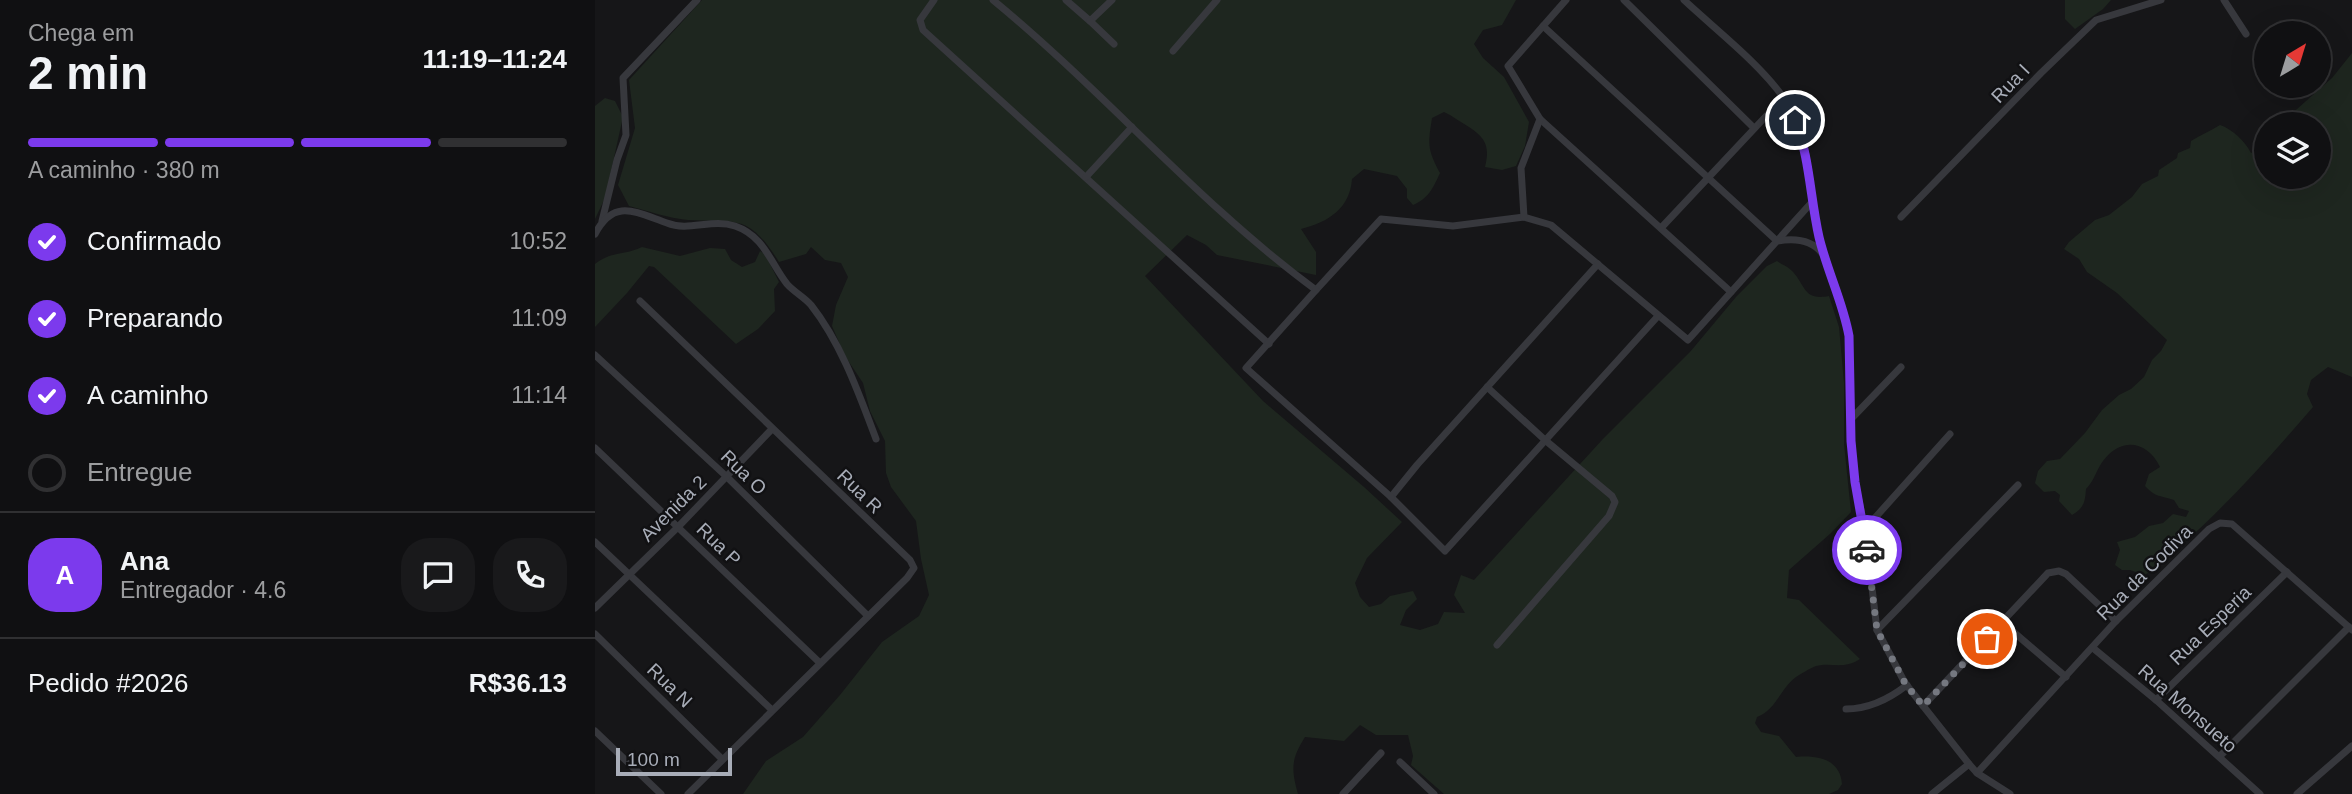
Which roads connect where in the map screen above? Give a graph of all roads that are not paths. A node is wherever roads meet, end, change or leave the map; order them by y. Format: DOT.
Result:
graph roads {
  1 [pos="698,0"];
  2 [pos="934,0"];
  3 [pos="993,0"];
  4 [pos="1066,0"];
  5 [pos="1112,0"];
  6 [pos="1217,0"];
  7 [pos="1566,0"];
  8 [pos="1624,0"];
  9 [pos="1684,0"];
  10 [pos="2161,0"];
  11 [pos="2224,0"];
  12 [pos="1090,21"];
  13 [pos="1543,26"];
  14 [pos="2246,34"];
  15 [pos="1114,44"];
  16 [pos="1173,51"];
  17 [pos="1784,97"];
  18 [pos="1539,119"];
  19 [pos="1132,127"];
  20 [pos="1754,128"];
  21 [pos="1086,177"];
  22 [pos="1709,178"];
  23 [pos="1812,202"];
  24 [pos="1524,217"];
  25 [pos="1901,217"];
  26 [pos="602,222"];
  27 [pos="1661,228"];
  28 [pos="595,234"];
  29 [pos="1777,240"];
  30 [pos="1598,264"];
  31 [pos="1828,268"];
  32 [pos="1316,290"];
  33 [pos="1731,292"];
  34 [pos="640,301"];
  35 [pos="1658,316"];
  36 [pos="1269,344"];
  37 [pos="595,355"];
  38 [pos="1901,368"];
  39 [pos="1487,387"];
  40 [pos="1851,419"];
  41 [pos="772,429"];
  42 [pos="1950,434"];
  43 [pos="876,439"];
  44 [pos="1545,440"];
  45 [pos="595,448"];
  46 [pos="727,477"];
  47 [pos="2018,485"];
  48 [pos="1391,497"];
  49 [pos="678,527"];
  50 [pos="1865,529"];
  51 [pos="595,542"];
  52 [pos="2287,572"];
  53 [pos="628,573"];
  54 [pos="595,608"];
  55 [pos="869,616"];
  56 [pos="2116,621"];
  57 [pos="2003,622"];
  58 [pos="2351,629"];
  59 [pos="1877,630"];
  60 [pos="595,634"];
  61 [pos="1497,645"];
  62 [pos="2093,648"];
  63 [pos="820,663"];
  64 [pos="2066,677"];
  65 [pos="1907,685"];
  66 [pos="2156,700"];
  67 [pos="1923,706"];
  68 [pos="1846,709"];
  69 [pos="772,710"];
  70 [pos="595,732"];
  71 [pos="2352,746"];
  72 [pos="1381,753"];
  73 [pos="2220,756"];
  74 [pos="722,759"];
  75 [pos="1400,762"];
  76 [pos="1969,764"];
  77 [pos="1977,773"];
  78 [pos="661,794"];
  79 [pos="688,794"];
  80 [pos="1343,794"];
  81 [pos="1434,794"];
  82 [pos="1932,794"];
  83 [pos="2010,794"];
  84 [pos="2260,794"];
  85 [pos="2297,794"];
  1 -- 26 [label="street"];
  2 -- 21 [label="street"];
  3 -- 19 [label="street"];
  4 -- 12 [label="street"];
  5 -- 12 [label="street"];
  6 -- 16 [label="street"];
  7 -- 13 [label="street"];
  8 -- 20 [label="street"];
  9 -- 17 [label="street"];
  10 -- 25 [label="street, Rua I"];
  11 -- 14 [label="street"];
  12 -- 15 [label="street"];
  13 -- 18 [label="street"];
  13 -- 22 [label="street"];
  17 -- 20 [label="street"];
  17 -- 23 [label="street"];
  18 -- 24 [label="street"];
  18 -- 27 [label="street"];
  19 -- 21 [label="street"];
  19 -- 32 [label="street"];
  20 -- 22 [label="street"];
  21 -- 36 [label="street"];
  22 -- 27 [label="street"];
  22 -- 29 [label="street"];
  23 -- 29 [label="street"];
  23 -- 31 [label="street"];
  24 -- 30 [label="street"];
  24 -- 32 [label="street"];
  26 -- 28 [label="street"];
  26 -- 43 [label="street"];
  27 -- 33 [label="street"];
  29 -- 31 [label="street"];
  29 -- 33 [label="street"];
  30 -- 35 [label="street"];
  30 -- 39 [label="street"];
  31 -- 40 [label="street"];
  32 -- 36 [label="street"];
  33 -- 35 [label="street"];
  34 -- 41 [label="street"];
  35 -- 44 [label="street"];
  36 -- 48 [label="street"];
  37 -- 46 [label="street, Rua O"];
  38 -- 40 [label="street"];
  39 -- 44 [label="street"];
  39 -- 48 [label="street"];
  40 -- 50 [label="street"];
  41 -- 46 [label="street, Avenida 2"];
  41 -- 55 [label="street, Rua R"];
  42 -- 50 [label="street"];
  44 -- 48 [label="street"];
  44 -- 61 [label="street"];
  45 -- 49 [label="street, Rua P"];
  46 -- 49 [label="street, Avenida 2"];
  46 -- 55 [label="street, Rua O"];
  47 -- 59 [label="street"];
  49 -- 53 [label="street, Avenida 2"];
  49 -- 63 [label="street, Rua P"];
  50 -- 59 [label="street"];
  51 -- 53 [label="street"];
  52 -- 56 [label="street, Rua da Codiva"];
  52 -- 58 [label="street, Rua da Codiva"];
  52 -- 66 [label="street, Rua Esperia"];
  53 -- 54 [label="street, Avenida 2"];
  53 -- 69 [label="street"];
  55 -- 63 [label="street"];
  56 -- 57 [label="street"];
  56 -- 62 [label="street, Rua da Codiva"];
  57 -- 64 [label="street"];
  57 -- 67 [label="street"];
  58 -- 73 [label="street"];
  59 -- 65 [label="street"];
  60 -- 74 [label="street, Rua N"];
  62 -- 64 [label="street, Rua da Codiva"];
  62 -- 66 [label="street, Rua Monsueto"];
  63 -- 69 [label="street"];
  64 -- 77 [label="street, Rua da Codiva"];
  65 -- 67 [label="street"];
  65 -- 68 [label="street"];
  66 -- 73 [label="street, Rua Monsueto"];
  67 -- 76 [label="street"];
  69 -- 74 [label="street"];
  70 -- 78 [label="street"];
  71 -- 85 [label="street"];
  72 -- 80 [label="street"];
  73 -- 84 [label="street, Rua Monsueto"];
  74 -- 79 [label="street"];
  75 -- 81 [label="street"];
  76 -- 77 [label="street"];
  76 -- 82 [label="street"];
  77 -- 83 [label="street"];
}
